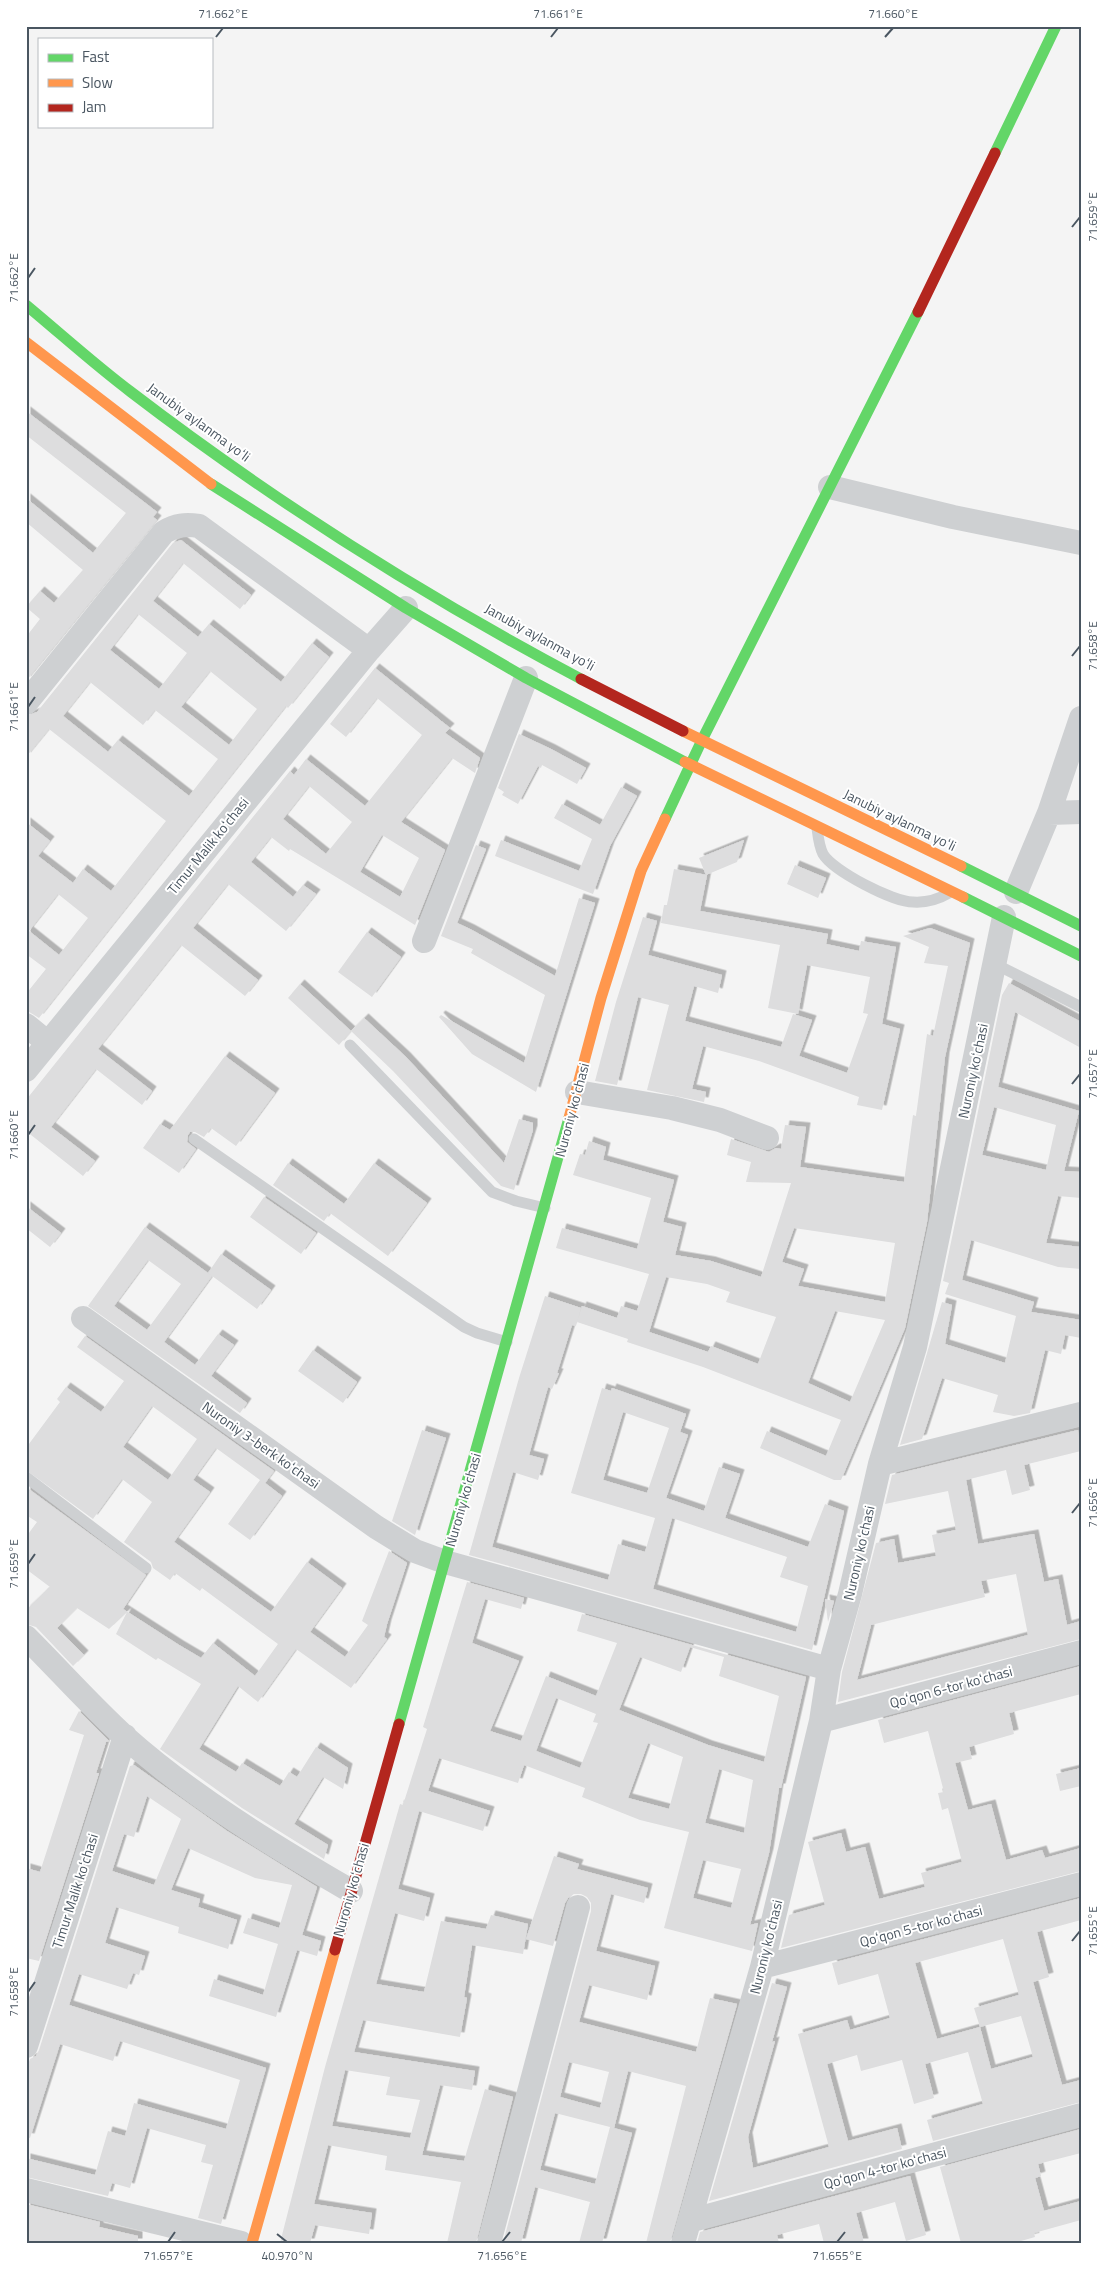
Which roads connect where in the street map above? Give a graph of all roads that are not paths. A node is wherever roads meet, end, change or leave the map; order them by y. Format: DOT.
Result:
graph roads {
  1 [pos="1056,26"];
  2 [pos="26,305"];
  3 [pos="26,342"];
  4 [pos="830,487"];
  5 [pos="1081,543"];
  6 [pos="406,608"];
  7 [pos="368,650"];
  8 [pos="526,678"];
  9 [pos="26,703"];
  10 [pos="1081,718"];
  11 [pos="702,740"];
  12 [pos="690,764"];
  13 [pos="1081,812"];
  14 [pos="1049,813"];
  15 [pos="816,826"];
  16 [pos="952,891"];
  17 [pos="1016,892"];
  18 [pos="1004,916"];
  19 [pos="1081,926"];
  20 [pos="424,941"];
  21 [pos="1081,956"];
  22 [pos="995,964"];
  23 [pos="1081,1007"];
  24 [pos="26,1025"];
  25 [pos="48,1043"];
  26 [pos="350,1045"];
  27 [pos="26,1070"];
  28 [pos="577,1092"];
  29 [pos="767,1138"];
  30 [pos="194,1139"];
  31 [pos="545,1208"];
  32 [pos="83,1318"];
  33 [pos="507,1342"];
  34 [pos="1081,1414"];
  35 [pos="880,1464"];
  36 [pos="26,1477"];
  37 [pos="445,1562"];
  38 [pos="146,1568"];
  39 [pos="26,1637"];
  40 [pos="1081,1652"];
  41 [pos="829,1669"];
  42 [pos="821,1720"];
  43 [pos="125,1736"];
  44 [pos="1081,1884"];
  45 [pos="351,1891"];
  46 [pos="578,1907"];
  47 [pos="762,1967"];
  48 [pos="26,2046"];
  49 [pos="1081,2115"];
  50 [pos="26,2190"];
  51 [pos="686,2232"];
  52 [pos="241,2243"];
  53 [pos="252,2243"];
  54 [pos="489,2243"];
  1 -- 4 [label="main road, Nuroniy koʻchasi"];
  2 -- 11 [label="main road, Janubiy aylanma yoʻli"];
  3 -- 6 [label="main road"];
  4 -- 5 [label="street"];
  4 -- 11 [label="main road, Nuroniy koʻchasi"];
  6 -- 7 [label="street, Timur Malik koʻchasi"];
  6 -- 8 [label="main road"];
  7 -- 9 [label="street"];
  7 -- 25 [label="street, Timur Malik koʻchasi"];
  8 -- 12 [label="main road"];
  8 -- 20 [label="street"];
  10 -- 14 [label="street"];
  11 -- 12 [label="main road, Nuroniy koʻchasi"];
  11 -- 17 [label="main road, Janubiy aylanma yoʻli"];
  12 -- 15 [label="main road"];
  12 -- 28 [label="main road, Nuroniy koʻchasi"];
  13 -- 14 [label="street"];
  14 -- 17 [label="street"];
  15 -- 16 [label="main road"];
  15 -- 16 [label="lane"];
  16 -- 18 [label="main road"];
  17 -- 19 [label="main road, Janubiy aylanma yoʻli"];
  18 -- 21 [label="main road"];
  18 -- 22 [label="street, Nuroniy koʻchasi"];
  22 -- 23 [label="lane"];
  22 -- 35 [label="street, Nuroniy koʻchasi"];
  24 -- 25 [label="street"];
  25 -- 27 [label="street, Timur Malik koʻchasi"];
  26 -- 31 [label="lane"];
  28 -- 29 [label="street"];
  28 -- 31 [label="main road, Nuroniy koʻchasi"];
  30 -- 33 [label="lane"];
  31 -- 33 [label="main road, Nuroniy koʻchasi"];
  32 -- 37 [label="street, Nuroniy 3-berk koʻchasi"];
  33 -- 37 [label="main road, Nuroniy koʻchasi"];
  34 -- 35 [label="street"];
  35 -- 41 [label="street, Nuroniy koʻchasi"];
  36 -- 38 [label="lane"];
  37 -- 41 [label="street, Nuroniy 3-berk koʻchasi"];
  37 -- 45 [label="main road, Nuroniy koʻchasi"];
  39 -- 43 [label="street"];
  40 -- 42 [label="street, Qoʻqon 6-tor koʻchasi"];
  41 -- 42 [label="street, Nuroniy koʻchasi"];
  42 -- 47 [label="street, Nuroniy koʻchasi"];
  43 -- 45 [label="street"];
  43 -- 48 [label="street, Timur Malik koʻchasi"];
  44 -- 47 [label="street, Qoʻqon 5-tor koʻchasi"];
  45 -- 53 [label="main road, Nuroniy koʻchasi"];
  46 -- 54 [label="street"];
  47 -- 51 [label="street, Nuroniy koʻchasi"];
  49 -- 51 [label="street, Qoʻqon 4-tor koʻchasi"];
  50 -- 52 [label="street"];
}
